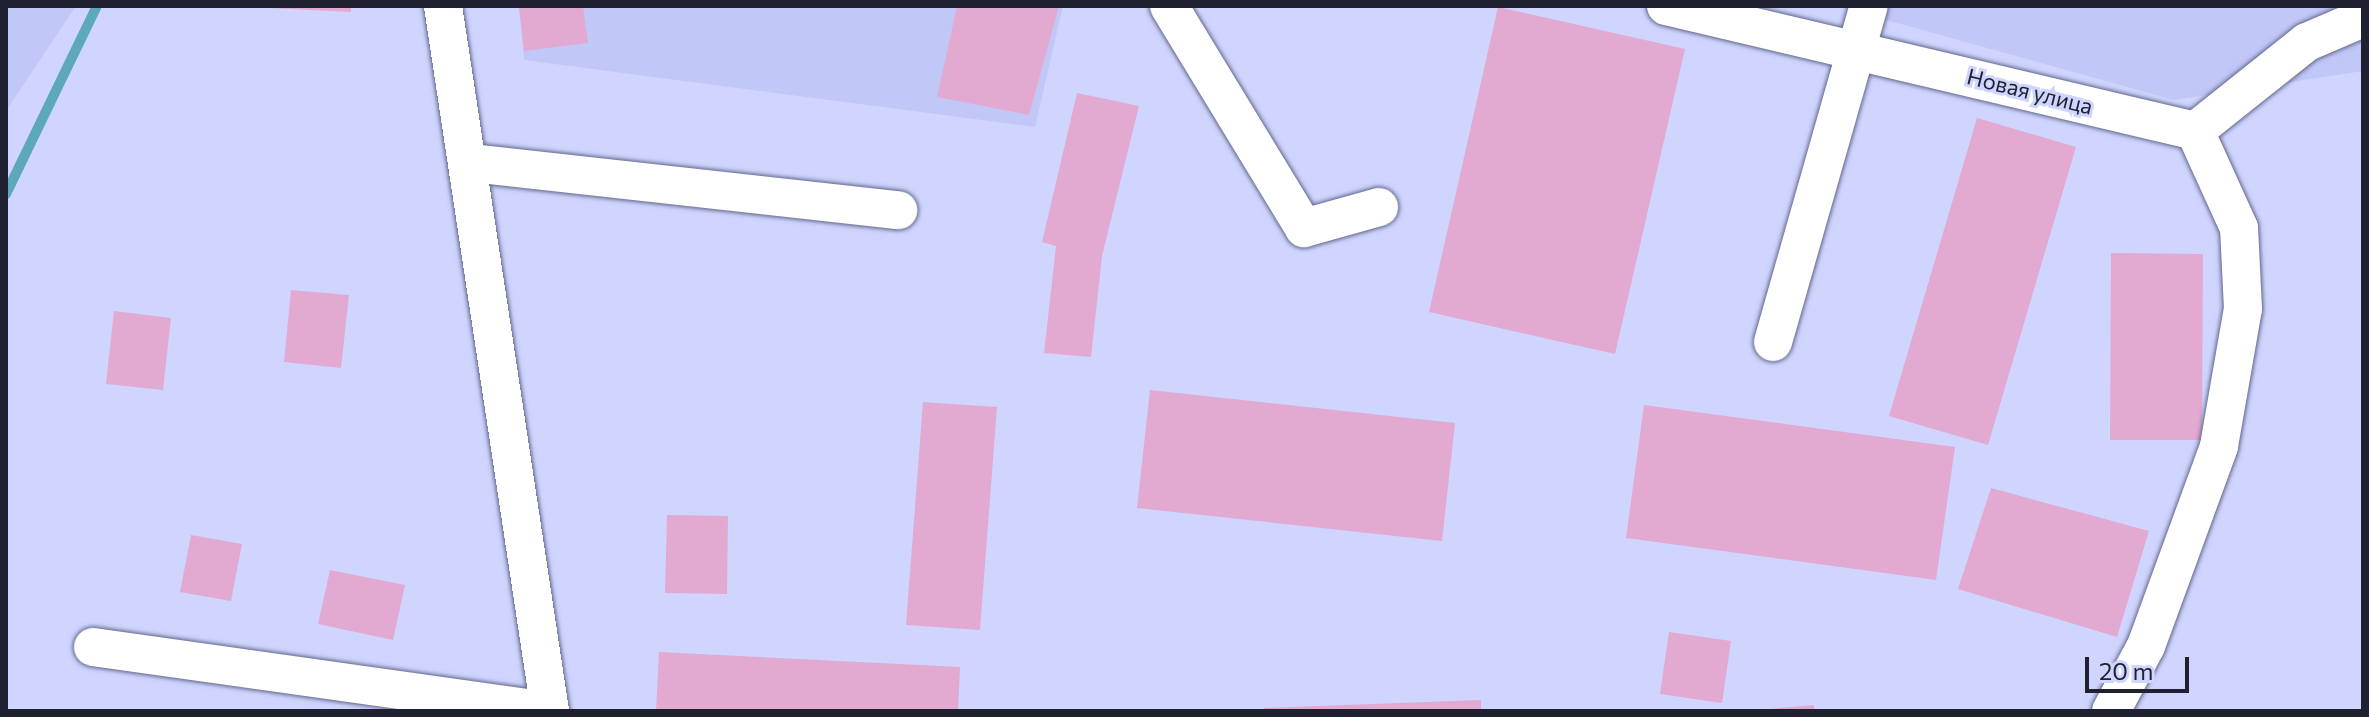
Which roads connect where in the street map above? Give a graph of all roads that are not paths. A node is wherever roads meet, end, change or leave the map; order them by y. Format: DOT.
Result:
graph roads {
  1 [pos="443,6"];
  2 [pos="1169,6"];
  3 [pos="1666,6"];
  4 [pos="1869,6"];
  5 [pos="2334,6"];
  6 [pos="2363,18"];
  7 [pos="2307,42"];
  8 [pos="1855,48"];
  9 [pos="2195,131"];
  10 [pos="471,163"];
  11 [pos="1379,207"];
  12 [pos="898,210"];
  13 [pos="1773,342"];
  14 [pos="93,647"];
  15 [pos="549,711"];
  16 [pos="2111,711"];
  1 -- 10 [label="street"];
  2 -- 11 [label="street"];
  3 -- 8 [label="street, Новая улица"];
  4 -- 8 [label="street"];
  5 -- 7 [label="street"];
  6 -- 7 [label="street"];
  7 -- 9 [label="street"];
  8 -- 9 [label="street, Новая улица"];
  8 -- 13 [label="street"];
  9 -- 16 [label="street"];
  10 -- 12 [label="street"];
  10 -- 15 [label="street"];
  14 -- 15 [label="street"];
}
